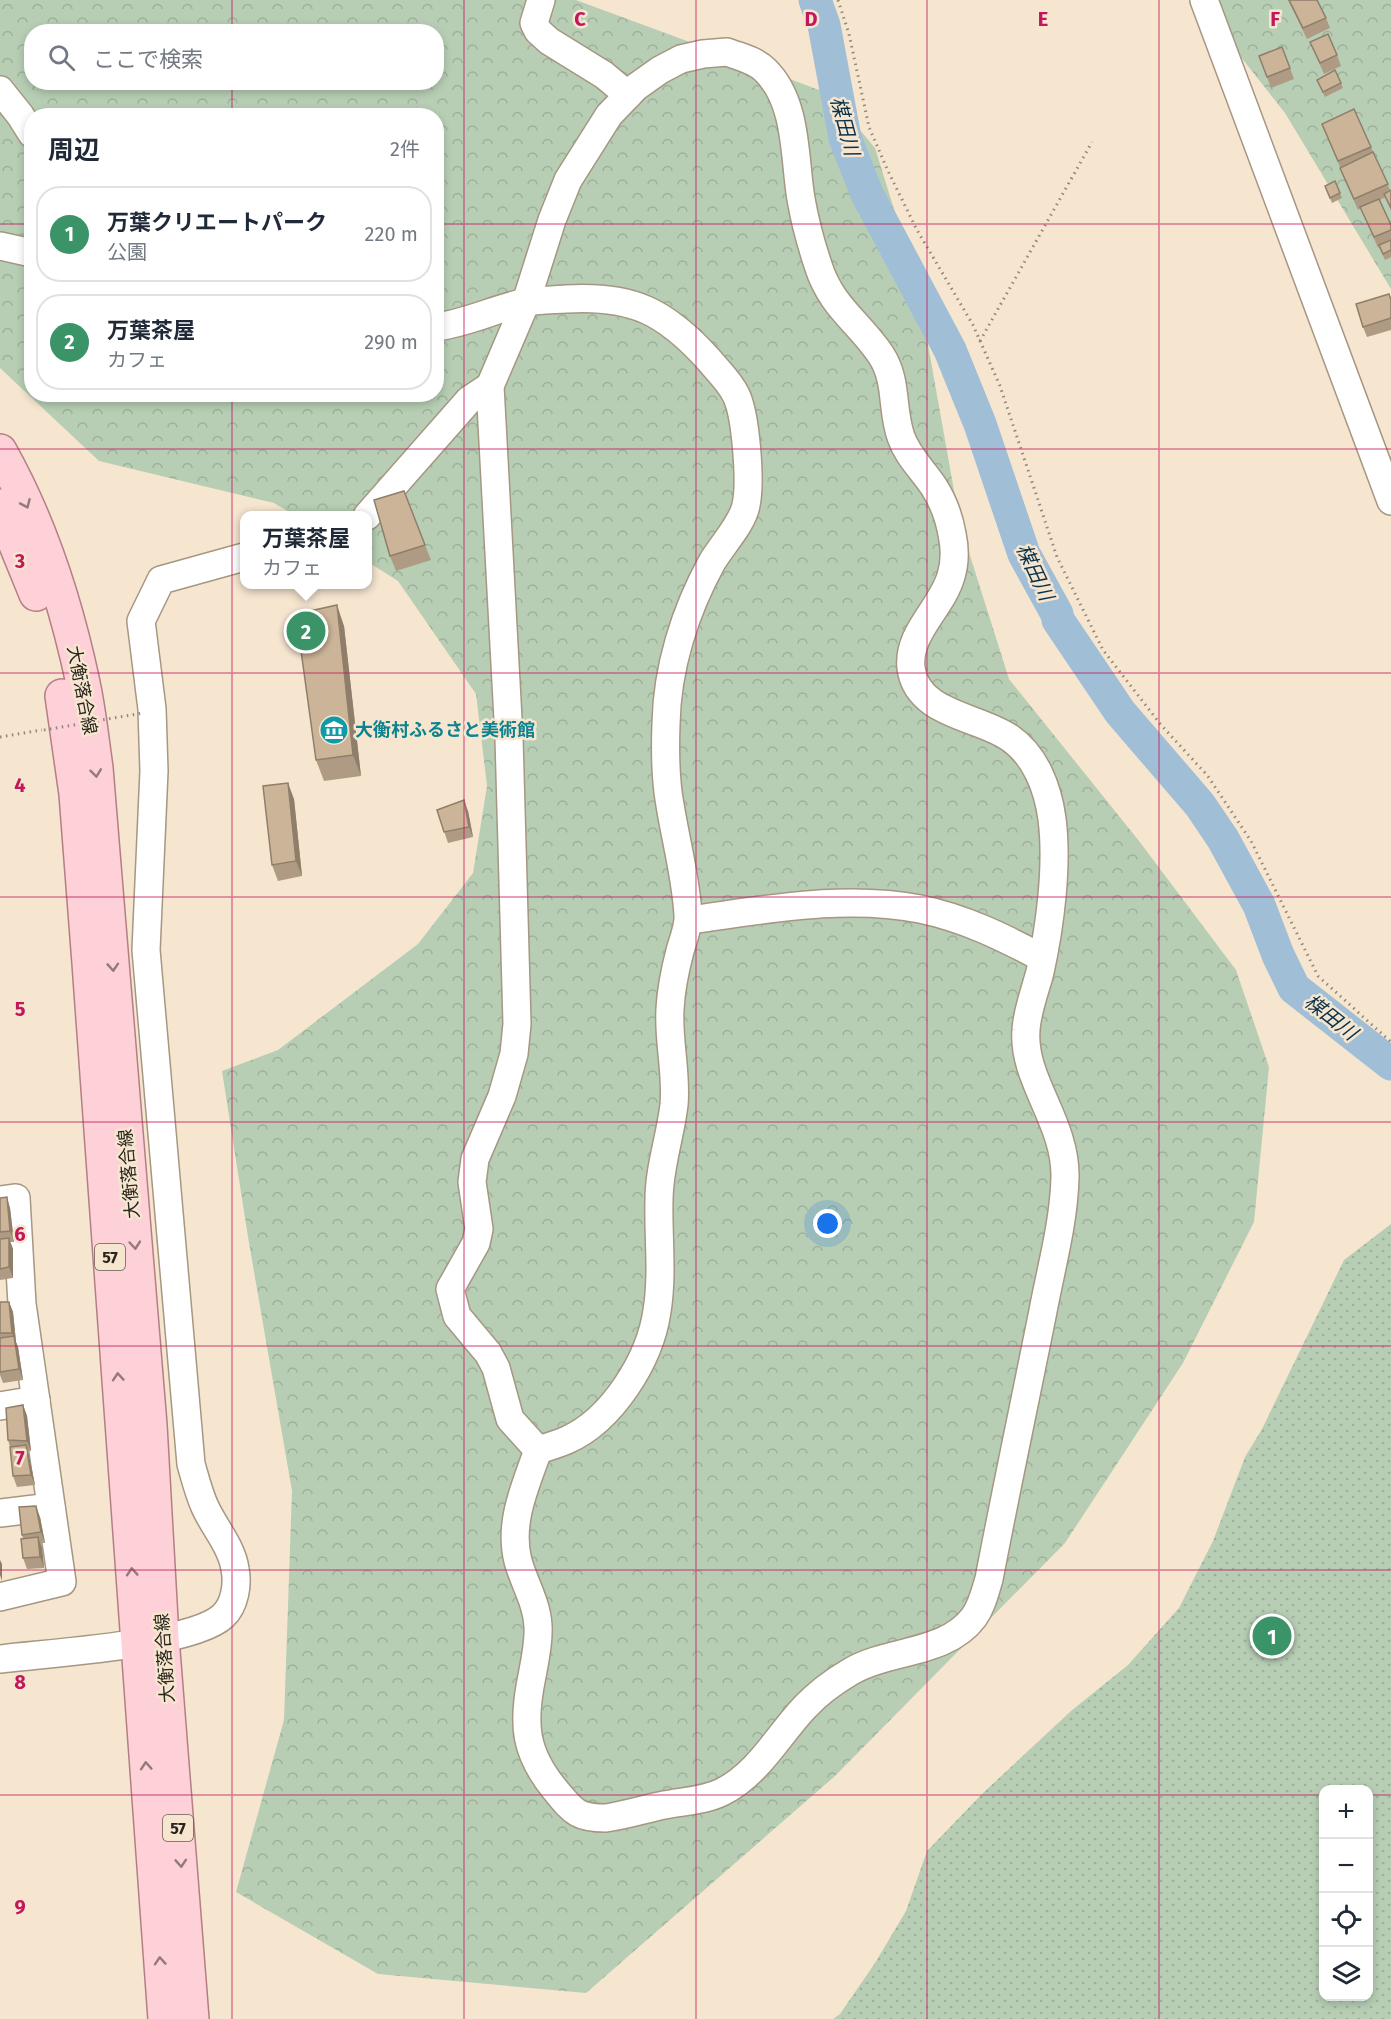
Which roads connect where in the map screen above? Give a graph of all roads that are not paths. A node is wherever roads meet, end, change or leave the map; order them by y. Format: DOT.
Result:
graph roads {
  1 [pos="541,0"];
  2 [pos="1204,0"];
  3 [pos="0,90"];
  4 [pos="628,95"];
  5 [pos="24,121"];
  6 [pos="0,246"];
  7 [pos="24,251"];
  8 [pos="526,302"];
  9 [pos="444,326"];
  10 [pos="490,386"];
  11 [pos="0,451"];
  12 [pos="1391,501"];
  13 [pos="0,506"];
  14 [pos="371,511"];
  15 [pos="240,558"];
  16 [pos="689,920"];
  17 [pos="1042,958"];
  18 [pos="0,1200"];
  19 [pos="11,1306"];
  20 [pos="36,1400"];
  21 [pos="0,1406"];
  22 [pos="538,1450"];
  23 [pos="51,1507"];
  24 [pos="0,1513"];
  25 [pos="0,1597"];
  26 [pos="149,1640"];
  27 [pos="0,1659"];
  28 [pos="165,2019"];
  29 [pos="192,2019"];
  1 -- 4 [label="street"];
  2 -- 12 [label="street"];
  3 -- 5 [label="street"];
  4 -- 8 [label="street"];
  4 -- 17 [label="street"];
  6 -- 7 [label="street"];
  8 -- 9 [label="street"];
  8 -- 10 [label="street"];
  8 -- 16 [label="street"];
  10 -- 14 [label="street"];
  10 -- 22 [label="street"];
  11 -- 26 [label="main road, 大衡落合線 / 57, one-way"];
  26 -- 13 [label="main road, 大衡落合線 / 57, one-way"];
  15 -- 26 [label="street"];
  16 -- 17 [label="street"];
  16 -- 22 [label="street"];
  17 -- 22 [label="street"];
  18 -- 19 [label="street"];
  19 -- 20 [label="street"];
  20 -- 21 [label="street"];
  20 -- 23 [label="street"];
  23 -- 24 [label="street"];
  23 -- 25 [label="street"];
  26 -- 27 [label="street"];
  28 -- 26 [label="main road, 大衡落合線 / 57, one-way"];
  26 -- 29 [label="main road, 大衡落合線 / 57, one-way"];
}
